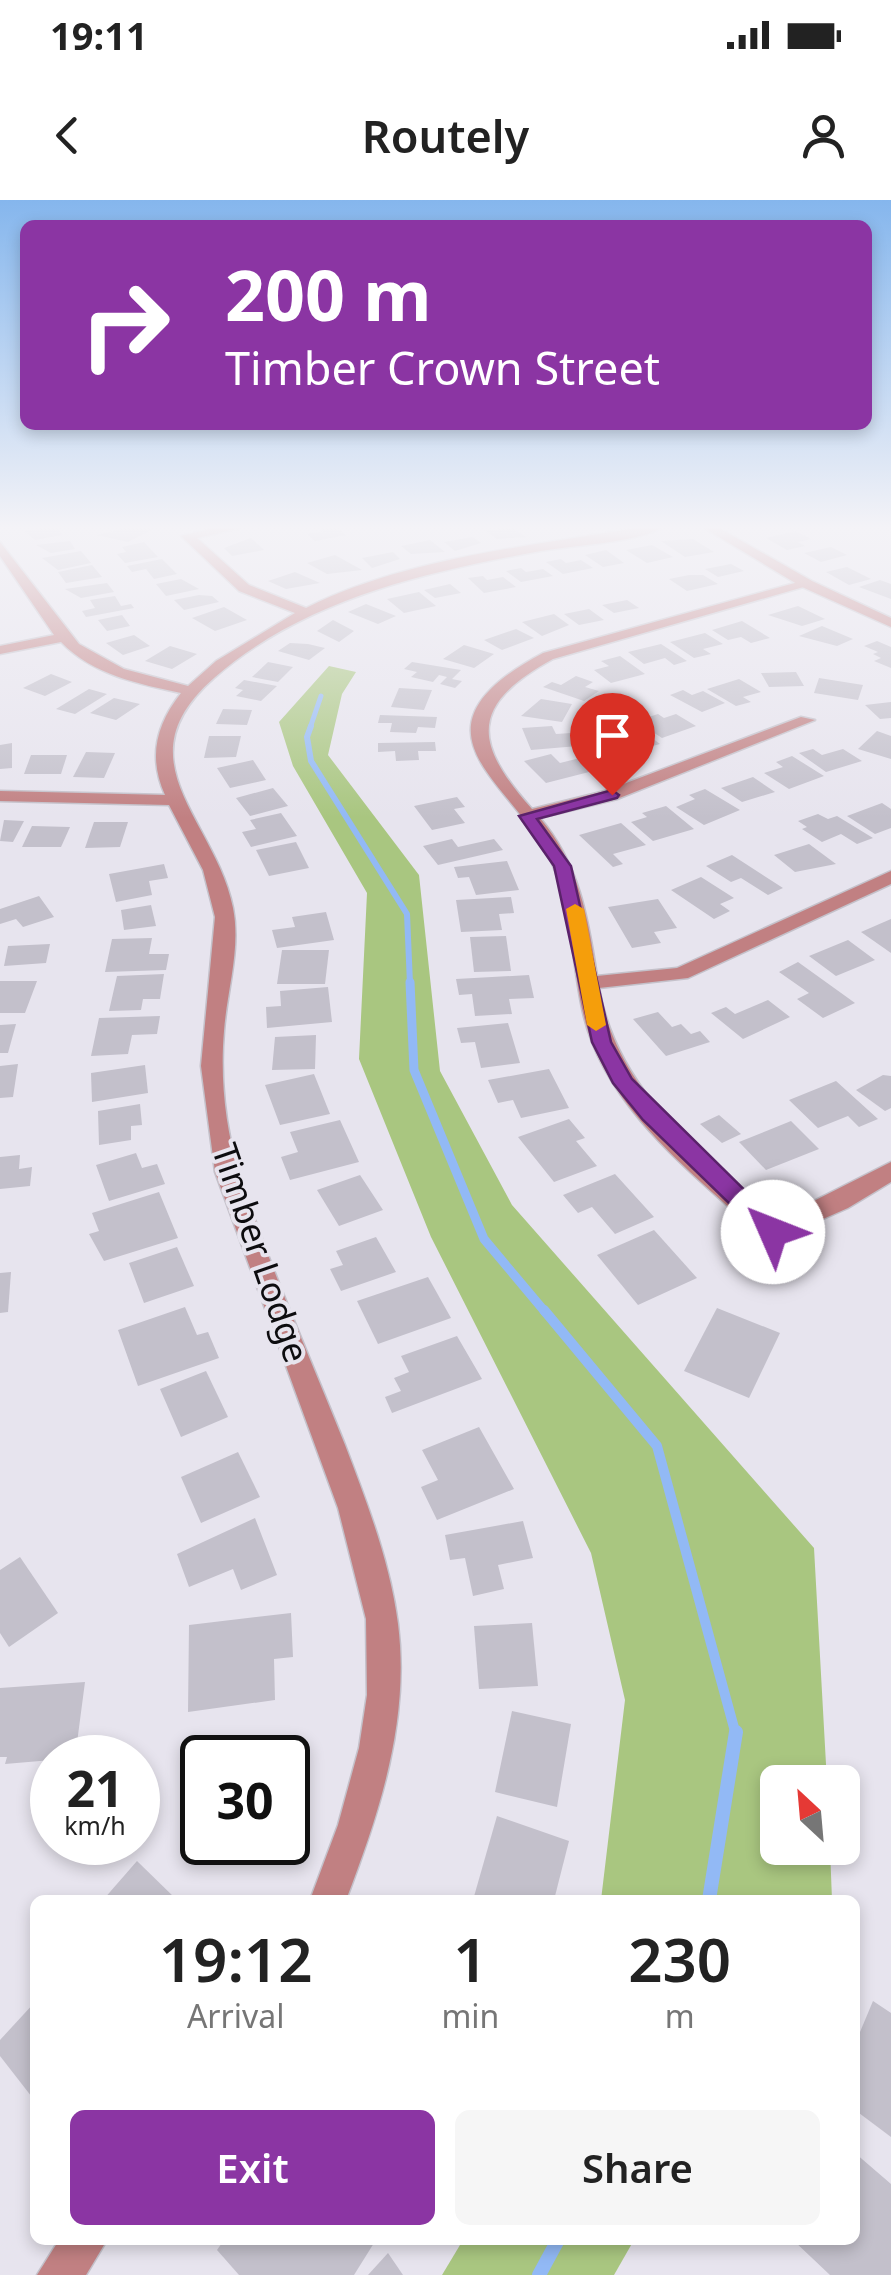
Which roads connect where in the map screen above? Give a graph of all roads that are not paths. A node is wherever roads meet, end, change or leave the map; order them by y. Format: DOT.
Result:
graph roads {
  1 [pos="51,625"];
  2 [pos="278,625"];
  3 [pos="655,625"];
  4 [pos="61,638"];
  5 [pos="0,650"];
  6 [pos="192,690"];
  7 [pos="807,720"];
  8 [pos="0,796"];
  9 [pos="175,800"];
  10 [pos="527,816"];
  11 [pos="891,877"];
  12 [pos="588,983"];
  13 [pos="891,1171"];
  14 [pos="330,1895"];
  15 [pos="82,2245"];
  16 [pos="59,2275"];
  1 -- 4 [label="street"];
  2 -- 6 [label="street, Timber Lodge"];
  3 -- 10 [label="street"];
  4 -- 5 [label="street"];
  4 -- 6 [label="street"];
  6 -- 9 [label="street, Timber Lodge"];
  7 -- 10 [label="street"];
  8 -- 9 [label="street"];
  9 -- 14 [label="street, Timber Lodge"];
  10 -- 12 [label="street"];
  11 -- 12 [label="street"];
  12 -- 13 [label="street"];
  15 -- 16 [label="street"];
}
